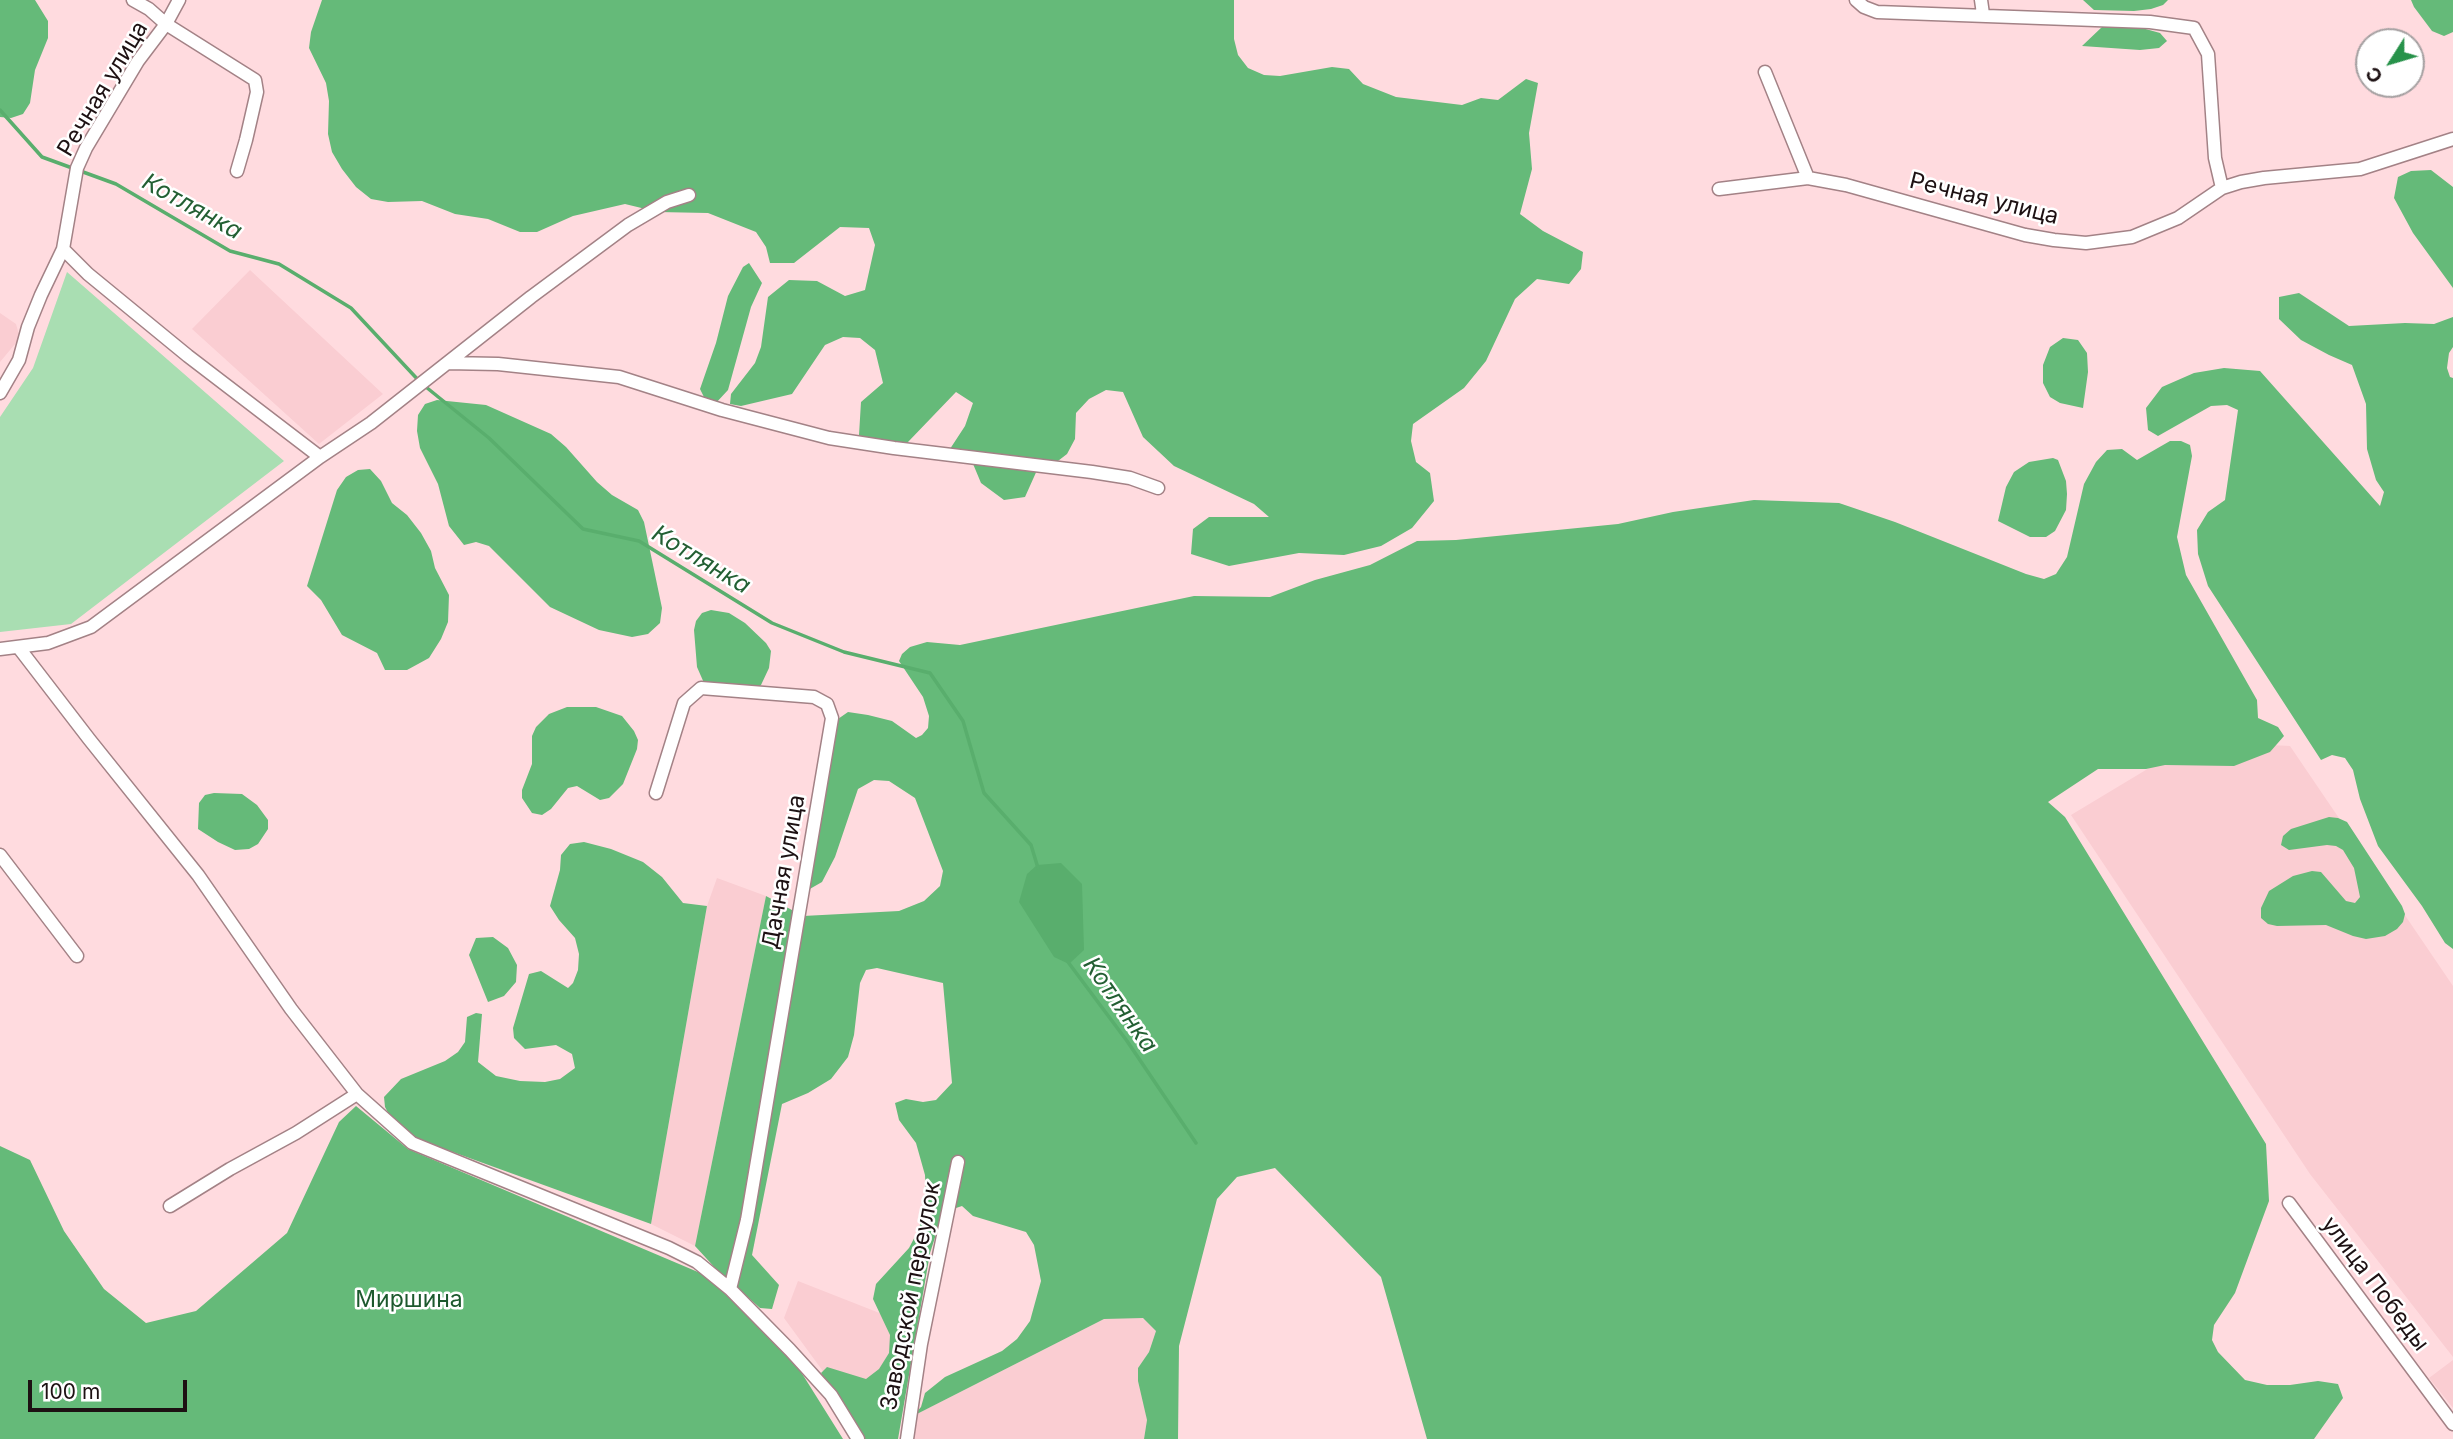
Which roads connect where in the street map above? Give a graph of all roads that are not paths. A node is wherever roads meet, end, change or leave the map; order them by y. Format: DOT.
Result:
graph roads {
  1 [pos="133,0"];
  2 [pos="178,0"];
  3 [pos="1856,0"];
  4 [pos="1981,0"];
  5 [pos="1983,15"];
  6 [pos="166,24"];
  7 [pos="1765,72"];
  8 [pos="2453,139"];
  9 [pos="237,171"];
  10 [pos="1808,178"];
  11 [pos="2222,188"];
  12 [pos="1719,189"];
  13 [pos="689,195"];
  14 [pos="63,249"];
  15 [pos="447,363"];
  16 [pos="0,393"];
  17 [pos="320,457"];
  18 [pos="1158,488"];
  19 [pos="19,648"];
  20 [pos="0,649"];
  21 [pos="656,793"];
  22 [pos="0,855"];
  23 [pos="77,956"];
  24 [pos="357,1094"];
  25 [pos="958,1162"];
  26 [pos="2288,1203"];
  27 [pos="170,1206"];
  28 [pos="730,1289"];
  29 [pos="2453,1424"];
  30 [pos="859,1439"];
  31 [pos="907,1439"];
  1 -- 6 [label="street, Речная улица"];
  2 -- 6 [label="street, Речная улица"];
  3 -- 5 [label="street"];
  4 -- 5 [label="street"];
  5 -- 11 [label="street"];
  6 -- 9 [label="street, Речная улица"];
  6 -- 14 [label="street, Речная улица"];
  7 -- 10 [label="street"];
  8 -- 11 [label="street, Речная улица"];
  10 -- 11 [label="street, Речная улица"];
  10 -- 12 [label="street, Речная улица"];
  13 -- 15 [label="street"];
  14 -- 16 [label="street, Речная улица"];
  14 -- 17 [label="street"];
  15 -- 17 [label="street"];
  15 -- 18 [label="street"];
  17 -- 19 [label="street"];
  19 -- 20 [label="street"];
  19 -- 24 [label="street"];
  21 -- 28 [label="street, Дачная улица"];
  22 -- 23 [label="street"];
  24 -- 27 [label="street"];
  24 -- 28 [label="street"];
  25 -- 31 [label="street, Заводской переулок"];
  26 -- 29 [label="street, улица Победы"];
  28 -- 30 [label="street"];
}
